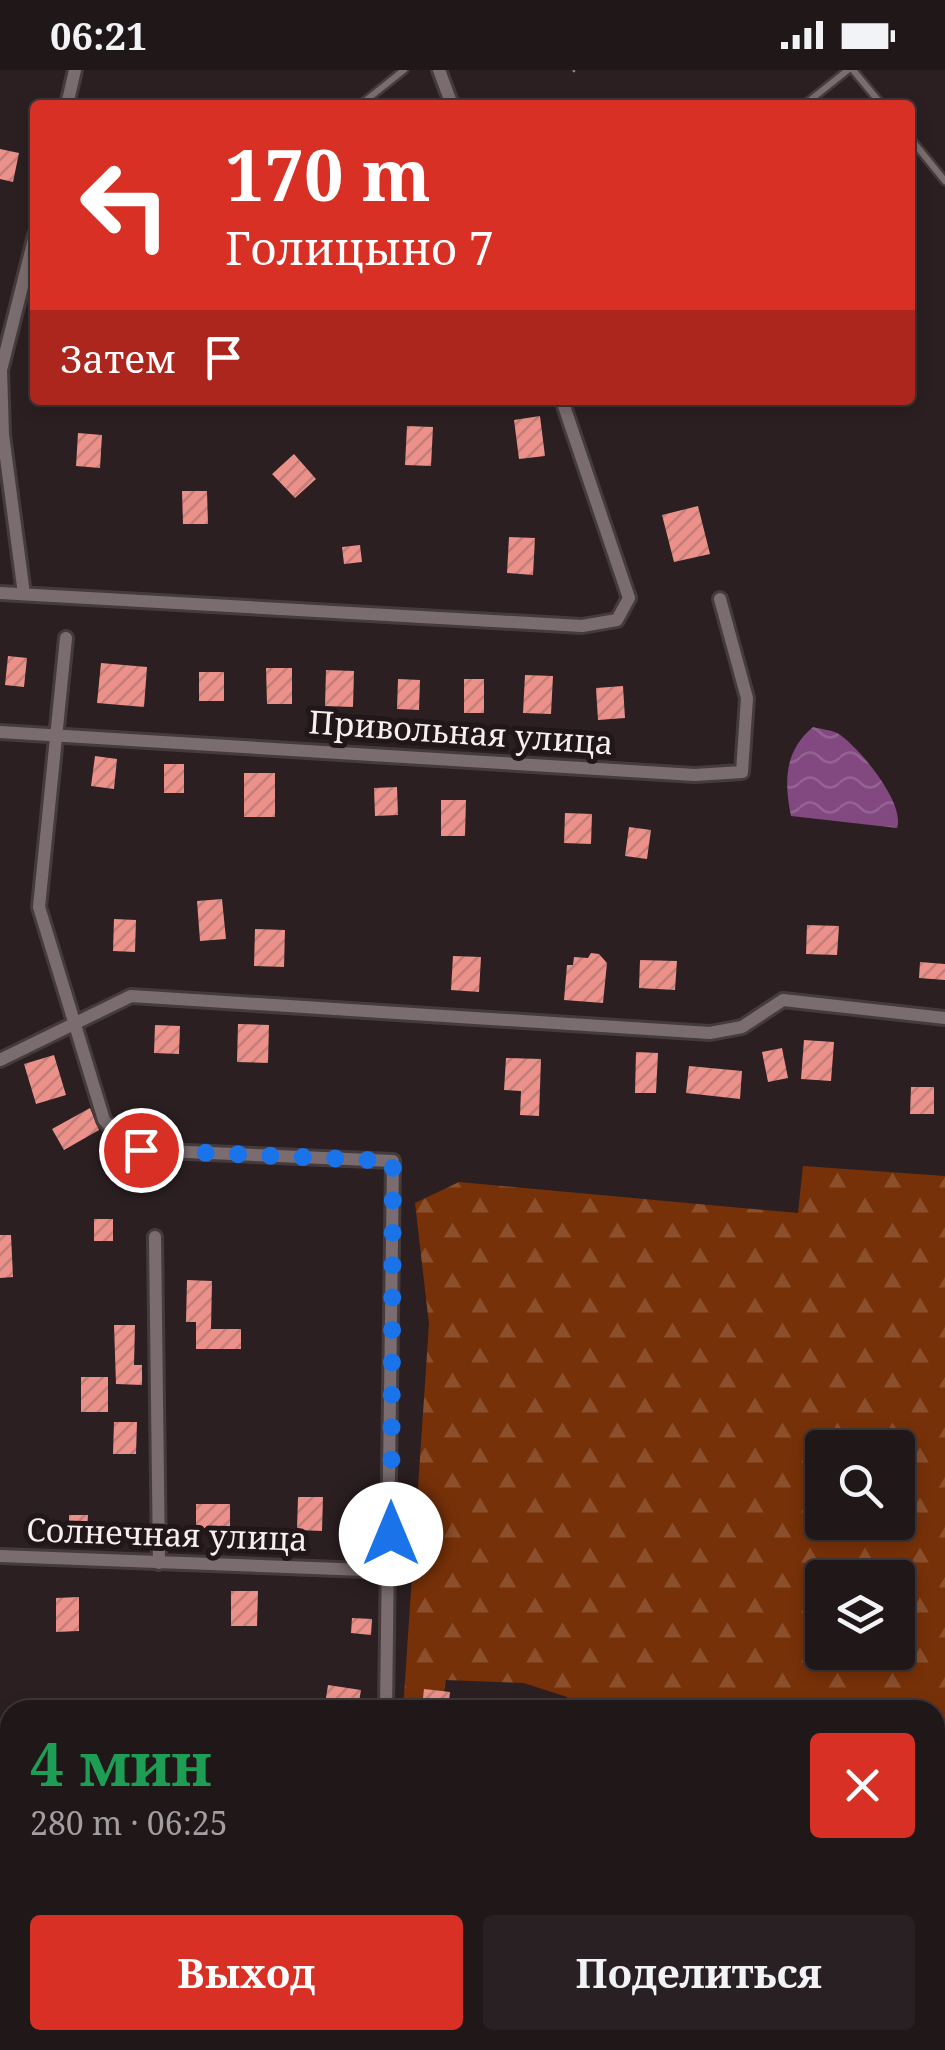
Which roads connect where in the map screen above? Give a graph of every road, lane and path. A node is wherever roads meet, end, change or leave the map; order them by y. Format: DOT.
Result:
graph roads {
  1 [pos="75,70"];
  2 [pos="404,70"];
  3 [pos="440,70"];
  4 [pos="851,70"];
  5 [pos="68,100"];
  6 [pos="366,100"];
  7 [pos="450,100"];
  8 [pos="811,100"];
  9 [pos="878,100"];
  10 [pos="915,144"];
  11 [pos="945,181"];
  12 [pos="30,255"];
  13 [pos="564,405"];
  14 [pos="0,593"];
  15 [pos="24,594"];
  16 [pos="720,599"];
  17 [pos="66,638"];
  18 [pos="0,732"];
  19 [pos="54,736"];
  20 [pos="945,1018"];
  21 [pos="74,1024"];
  22 [pos="0,1060"];
  23 [pos="155,1237"];
  24 [pos="0,1556"];
  25 [pos="159,1562"];
  26 [pos="391,1572"];
  27 [pos="386,1700"];
  1 -- 5 [label="street"];
  2 -- 6 [label="lane"];
  3 -- 7 [label="street"];
  4 -- 8 [label="lane"];
  4 -- 9 [label="lane"];
  10 -- 11 [label="lane"];
  12 -- 15 [label="street"];
  13 -- 15 [label="street"];
  14 -- 15 [label="street"];
  16 -- 19 [label="street, Привольная улица"];
  17 -- 19 [label="street"];
  18 -- 19 [label="street, Привольная улица"];
  19 -- 21 [label="street"];
  20 -- 21 [label="street"];
  21 -- 22 [label="street"];
  21 -- 26 [label="street"];
  23 -- 25 [label="street"];
  24 -- 25 [label="street, Солнечная улица"];
  25 -- 26 [label="street, Солнечная улица"];
  26 -- 27 [label="street"];
}
